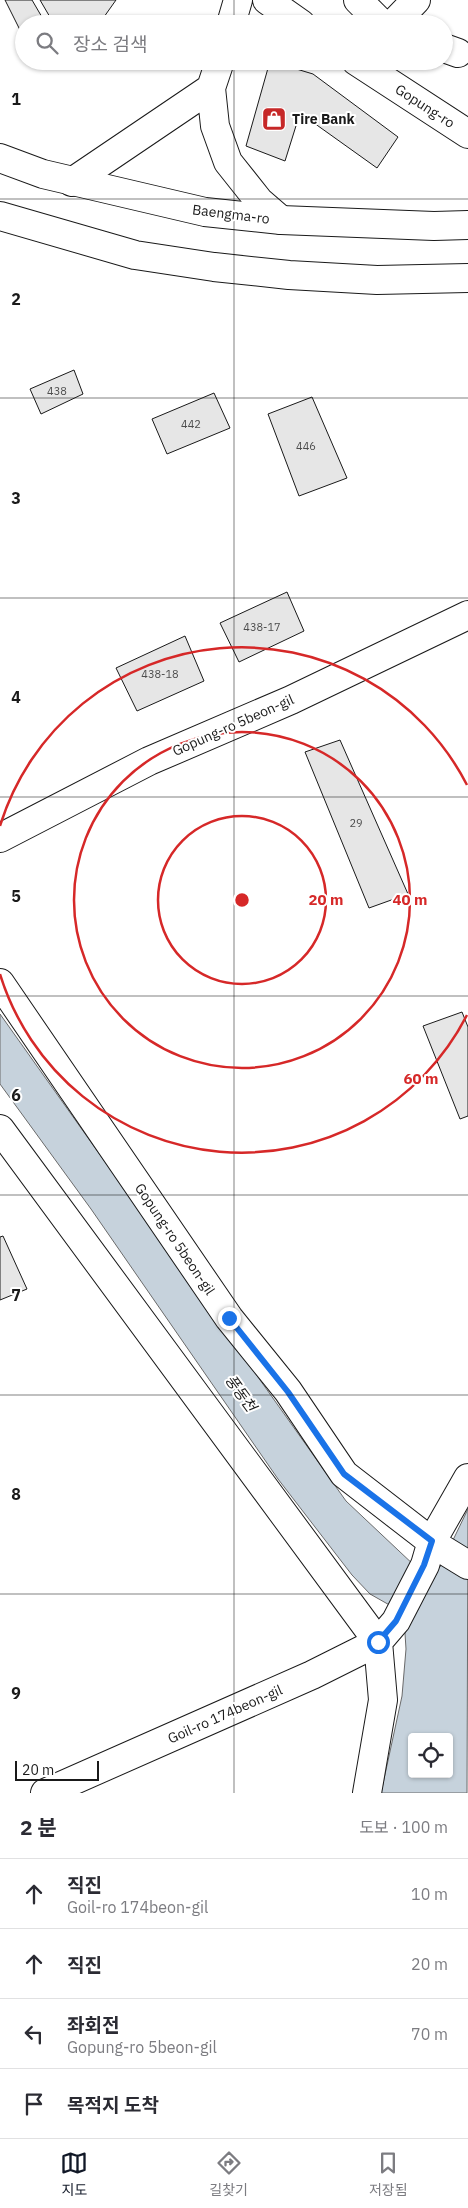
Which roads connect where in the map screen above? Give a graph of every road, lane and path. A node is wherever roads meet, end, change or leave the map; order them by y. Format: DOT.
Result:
graph roads {
  1 [pos="238,0"];
  2 [pos="267,0"];
  3 [pos="358,0"];
  4 [pos="234,15"];
  5 [pos="288,15"];
  6 [pos="396,15"];
  7 [pos="217,70"];
  8 [pos="371,70"];
  9 [pos="211,88"];
  10 [pos="468,134"];
  11 [pos="0,158"];
  12 [pos="72,182"];
  13 [pos="2,218"];
  14 [pos="281,220"];
  15 [pos="468,225"];
  16 [pos="468,278"];
  17 [pos="468,616"];
  18 [pos="0,838"];
  19 [pos="0,982"];
  20 [pos="0,1130"];
  21 [pos="468,1478"];
  22 [pos="431,1551"];
  23 [pos="468,1565"];
  24 [pos="378,1642"];
  25 [pos="45,1793"];
  26 [pos="367,1793"];
  1 -- 4 [label="street"];
  2 -- 5 [label="street"];
  3 -- 6 [label="street"];
  7 -- 9 [label="street"];
  8 -- 10 [label="street, Gopung-ro"];
  9 -- 12 [label="street"];
  9 -- 14 [label="street"];
  11 -- 12 [label="street, Baengma-ro"];
  12 -- 14 [label="street, Baengma-ro"];
  13 -- 16 [label="street"];
  14 -- 15 [label="street, Baengma-ro"];
  17 -- 18 [label="street, Gopung-ro 5beon-gil"];
  19 -- 22 [label="street, Gopung-ro 5beon-gil"];
  20 -- 24 [label="street"];
  21 -- 22 [label="street"];
  22 -- 23 [label="street, Gopung-ro 5beon-gil"];
  22 -- 24 [label="street, Goil-ro 174beon-gil"];
  24 -- 25 [label="street, Goil-ro 174beon-gil"];
  24 -- 26 [label="street"];
}
